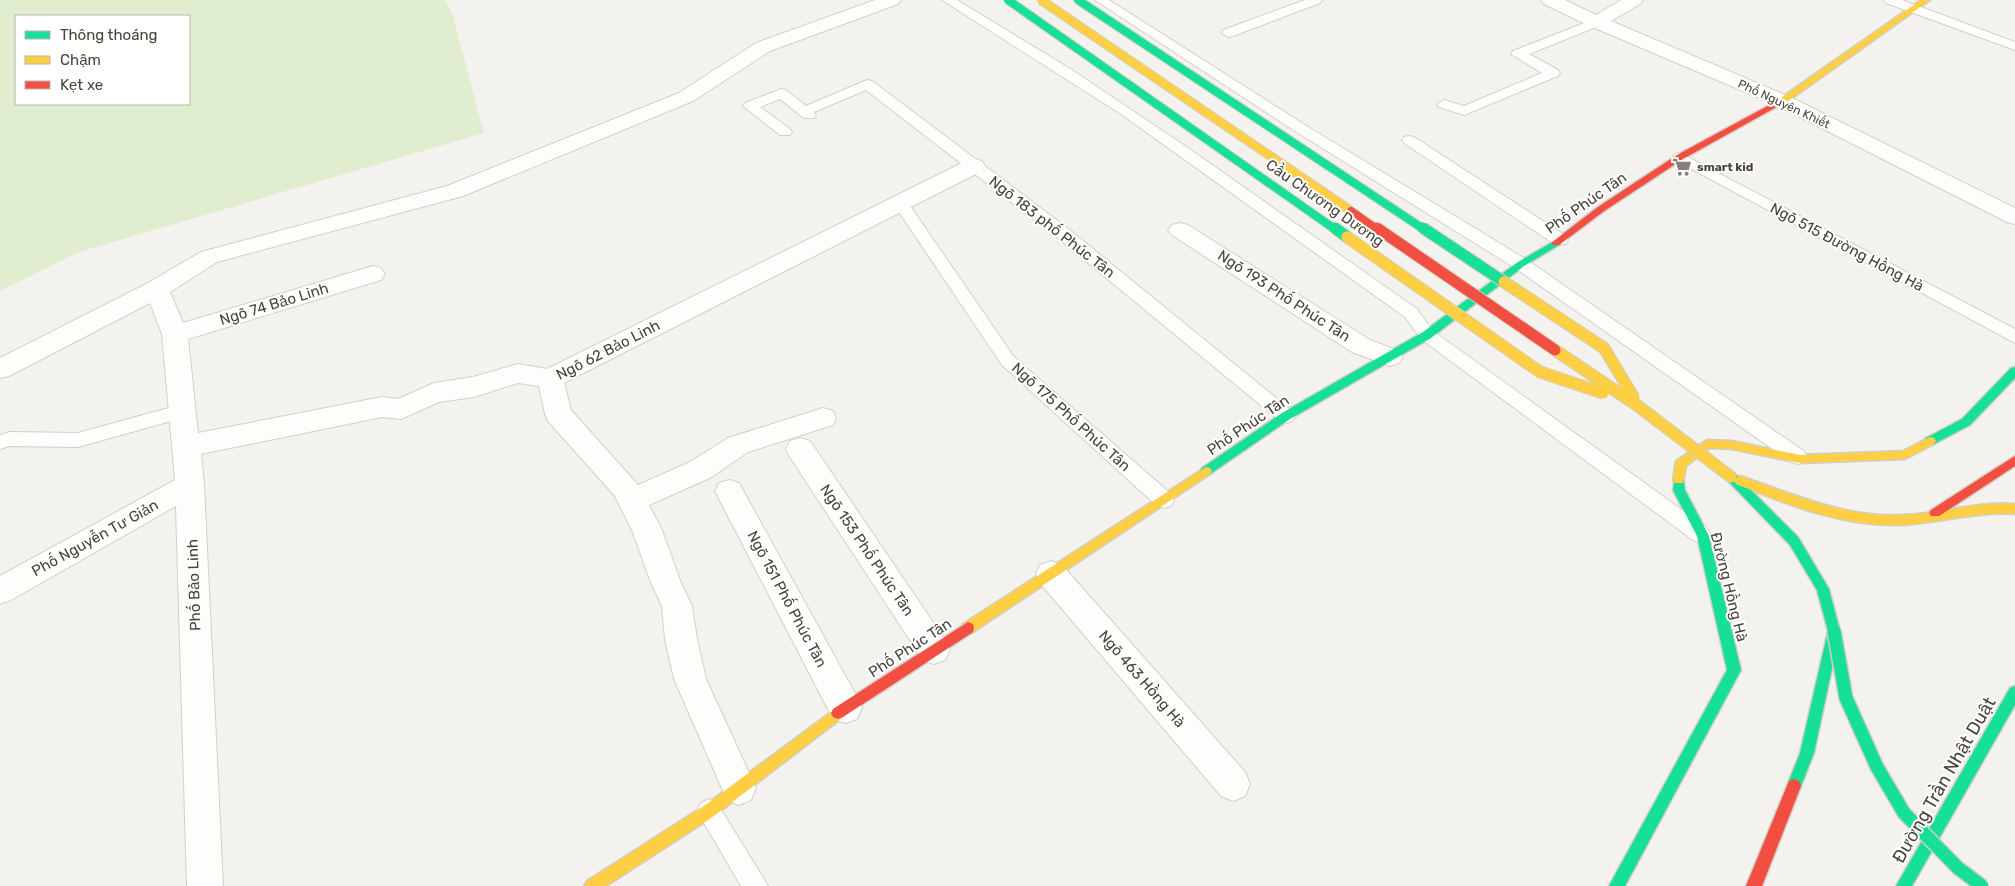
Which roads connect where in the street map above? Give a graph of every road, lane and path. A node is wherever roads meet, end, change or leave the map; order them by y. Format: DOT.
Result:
graph roads {
  1 [pos="892,0"];
  2 [pos="948,0"];
  3 [pos="1008,0"];
  4 [pos="1042,0"];
  5 [pos="1078,0"];
  6 [pos="1101,0"];
  7 [pos="1316,0"];
  8 [pos="1550,0"];
  9 [pos="1634,0"];
  10 [pos="1890,0"];
  11 [pos="1926,0"];
  12 [pos="1915,10"];
  13 [pos="1597,22"];
  14 [pos="1228,33"];
  15 [pos="2015,46"];
  16 [pos="1783,101"];
  17 [pos="1444,104"];
  18 [pos="785,132"];
  19 [pos="1409,140"];
  20 [pos="1680,157"];
  21 [pos="974,166"];
  22 [pos="901,203"];
  23 [pos="2015,217"];
  24 [pos="1180,230"];
  25 [pos="1560,240"];
  26 [pos="1521,264"];
  27 [pos="373,274"];
  28 [pos="157,289"];
  29 [pos="175,334"];
  30 [pos="1427,335"];
  31 [pos="2015,337"];
  32 [pos="1390,357"];
  33 [pos="0,368"];
  34 [pos="2015,371"];
  35 [pos="550,379"];
  36 [pos="1638,406"];
  37 [pos="183,411"];
  38 [pos="1286,416"];
  39 [pos="823,418"];
  40 [pos="0,442"];
  41 [pos="186,446"];
  42 [pos="800,450"];
  43 [pos="1800,459"];
  44 [pos="2015,460"];
  45 [pos="1732,477"];
  46 [pos="190,485"];
  47 [pos="729,491"];
  48 [pos="632,500"];
  49 [pos="1164,500"];
  50 [pos="2015,509"];
  51 [pos="1929,517"];
  52 [pos="1703,536"];
  53 [pos="1051,574"];
  54 [pos="0,591"];
  55 [pos="1834,631"];
  56 [pos="934,650"];
  57 [pos="2012,704"];
  58 [pos="845,708"];
  59 [pos="1233,784"];
  60 [pos="739,788"];
  61 [pos="709,811"];
  62 [pos="205,886"];
  63 [pos="592,886"];
  64 [pos="755,886"];
  65 [pos="1618,886"];
  66 [pos="1754,886"];
  67 [pos="1904,886"];
  68 [pos="1982,886"];
  1 -- 28 [label="street"];
  2 -- 30 [label="lane"];
  3 -- 36 [label="main road, Cầu Chương Dương, bridge"];
  4 -- 36 [label="main road, Cầu Chương Dương, bridge"];
  5 -- 36 [label="main road, Cầu Chương Dương, bridge"];
  6 -- 26 [label="lane"];
  7 -- 14 [label="lane"];
  8 -- 13 [label="street, Phố Nguyên Khiết"];
  9 -- 13 [label="street"];
  10 -- 12 [label="lane"];
  11 -- 12 [label="main road, Phố Phúc Tân"];
  12 -- 15 [label="lane"];
  12 -- 16 [label="main road, Phố Phúc Tân"];
  13 -- 16 [label="street, Phố Nguyên Khiết"];
  13 -- 17 [label="lane"];
  16 -- 20 [label="main road, Phố Phúc Tân"];
  16 -- 23 [label="street, Phố Nguyên Khiết"];
  18 -- 21 [label="lane, Ngõ 183 phố Phúc Tân"];
  19 -- 25 [label="lane"];
  20 -- 25 [label="main road, Phố Phúc Tân"];
  20 -- 31 [label="lane, Ngõ 515 Đường Hồng Hà"];
  21 -- 22 [label="street, Ngõ 62 Bảo Linh"];
  21 -- 38 [label="lane, Ngõ 183 phố Phúc Tân"];
  22 -- 35 [label="street, Ngõ 62 Bảo Linh"];
  22 -- 49 [label="lane, Ngõ 175 Phố Phúc Tân"];
  24 -- 32 [label="street, Ngõ 193 Phố Phúc Tân"];
  25 -- 26 [label="main road, Phố Phúc Tân"];
  26 -- 30 [label="main road, Phố Phúc Tân"];
  26 -- 43 [label="lane"];
  27 -- 29 [label="street, Ngõ 74 Bảo Linh"];
  28 -- 29 [label="street, Phố Bảo Linh"];
  28 -- 33 [label="street"];
  29 -- 37 [label="street, Phố Bảo Linh"];
  30 -- 32 [label="main road, Phố Phúc Tân"];
  30 -- 52 [label="lane"];
  32 -- 38 [label="main road, Phố Phúc Tân"];
  34 -- 43 [label="main road, Đường Hồng Hà"];
  35 -- 41 [label="street, Ngõ 62 Bảo Linh"];
  35 -- 48 [label="street"];
  36 -- 45 [label="main road, Cầu Chương Dương, bridge"];
  37 -- 40 [label="lane"];
  37 -- 41 [label="street, Phố Bảo Linh"];
  38 -- 49 [label="main road, Phố Phúc Tân"];
  39 -- 48 [label="street"];
  41 -- 46 [label="street, Phố Bảo Linh"];
  42 -- 56 [label="street, Ngõ 153 Phố Phúc Tân"];
  43 -- 52 [label="main road, Đường Hồng Hà"];
  44 -- 51 [label="main road"];
  45 -- 51 [label="main road"];
  45 -- 55 [label="main road"];
  46 -- 54 [label="street, Phố Nguyễn Tư Giản"];
  46 -- 62 [label="street, Phố Bảo Linh"];
  47 -- 58 [label="street, Ngõ 151 Phố Phúc Tân"];
  48 -- 60 [label="street"];
  49 -- 53 [label="main road, Phố Phúc Tân"];
  50 -- 51 [label="main road"];
  52 -- 65 [label="main road, Đường Hồng Hà"];
  53 -- 56 [label="main road, Phố Phúc Tân"];
  53 -- 59 [label="street, Ngõ 463 Hồng Hà"];
  55 -- 66 [label="main road"];
  55 -- 68 [label="main road, bridge"];
  56 -- 58 [label="main road, Phố Phúc Tân"];
  57 -- 67 [label="main road, Đường Trần Nhật Duật"];
  58 -- 60 [label="main road, Phố Phúc Tân"];
  60 -- 61 [label="main road, Phố Phúc Tân"];
  61 -- 63 [label="main road, Phố Phúc Tân"];
  61 -- 64 [label="lane"];
}
